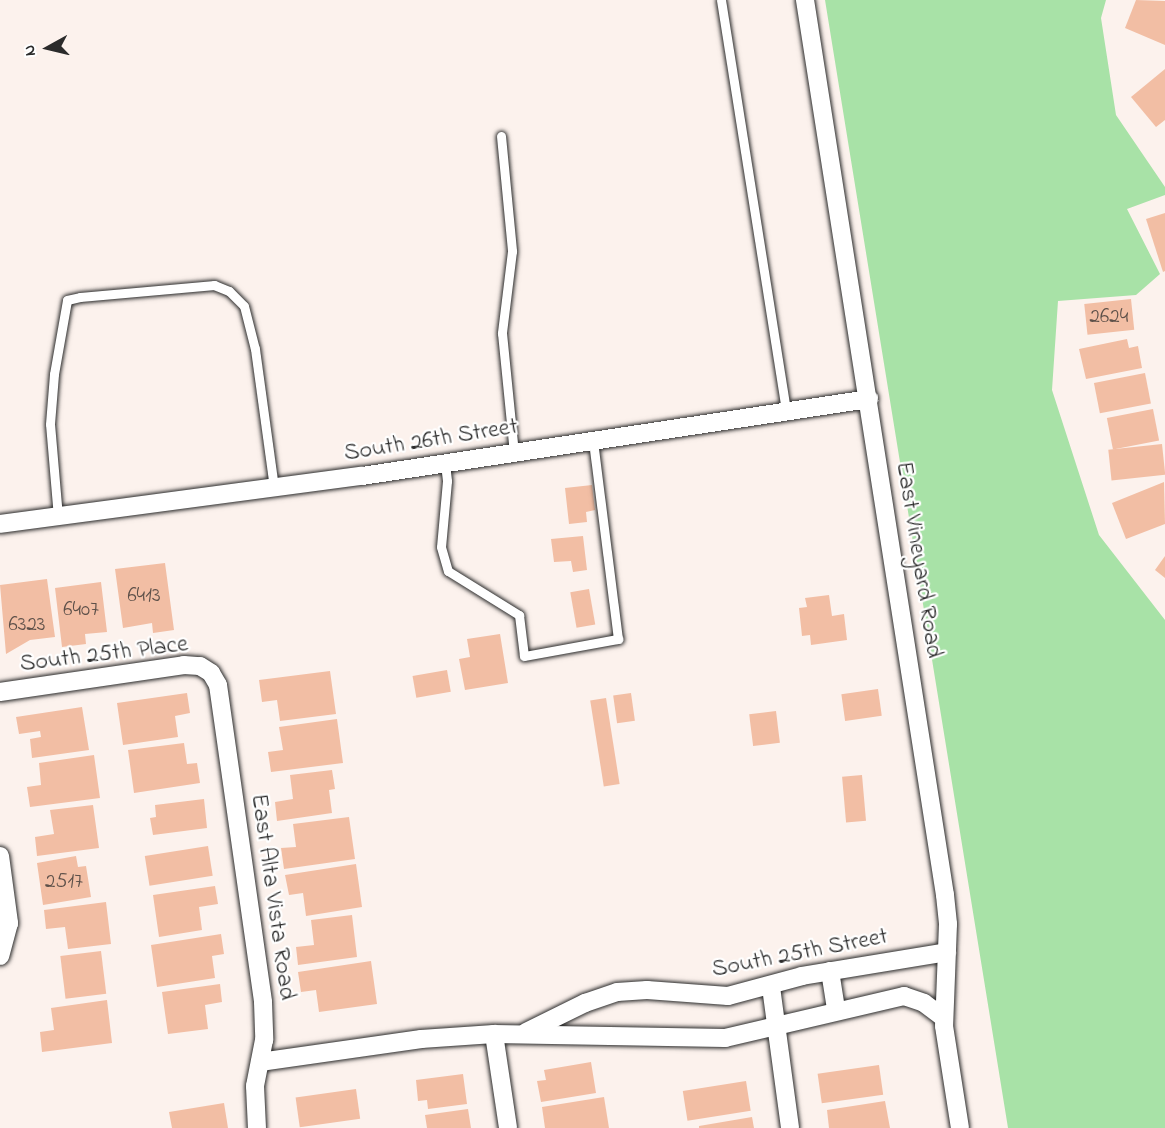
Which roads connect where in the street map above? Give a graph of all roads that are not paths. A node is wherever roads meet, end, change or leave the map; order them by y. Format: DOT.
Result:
graph roads {
  1 [pos="721,0"];
  2 [pos="805,0"];
  3 [pos="501,136"];
  4 [pos="869,399"];
  5 [pos="786,412"];
  6 [pos="593,441"];
  7 [pos="514,453"];
  8 [pos="445,464"];
  9 [pos="274,488"];
  10 [pos="58,517"];
  11 [pos="0,524"];
  12 [pos="211,674"];
  13 [pos="0,692"];
  14 [pos="0,856"];
  15 [pos="947,952"];
  16 [pos="0,956"];
  17 [pos="830,971"];
  18 [pos="771,987"];
  19 [pos="836,1010"];
  20 [pos="944,1018"];
  21 [pos="776,1025"];
  22 [pos="526,1032"];
  23 [pos="494,1034"];
  24 [pos="260,1062"];
  25 [pos="257,1128"];
  26 [pos="508,1128"];
  27 [pos="790,1128"];
  28 [pos="960,1128"];
  1 -- 5 [label="lane"];
  2 -- 4 [label="street, East Vineyard Road"];
  3 -- 7 [label="lane"];
  4 -- 5 [label="street, South 26th Street"];
  4 -- 15 [label="street, East Vineyard Road"];
  5 -- 6 [label="street, South 26th Street"];
  6 -- 7 [label="street, South 26th Street"];
  6 -- 8 [label="lane"];
  7 -- 8 [label="street, South 26th Street"];
  8 -- 9 [label="street, South 26th Street"];
  9 -- 10 [label="street, South 26th Street"];
  9 -- 10 [label="lane"];
  10 -- 11 [label="street, South 26th Street"];
  12 -- 13 [label="street, South 25th Place"];
  12 -- 24 [label="street, East Alta Vista Road"];
  14 -- 16 [label="street"];
  15 -- 17 [label="street, South 25th Street"];
  15 -- 20 [label="street, East Vineyard Road"];
  17 -- 18 [label="street, South 25th Street"];
  17 -- 19 [label="street"];
  18 -- 21 [label="street"];
  18 -- 22 [label="street, South 25th Street"];
  19 -- 20 [label="street, South 25th Street"];
  19 -- 21 [label="street, South 25th Street"];
  20 -- 28 [label="street, East Vineyard Road"];
  21 -- 22 [label="street, South 25th Street"];
  21 -- 27 [label="street"];
  22 -- 23 [label="street, South 25th Street"];
  23 -- 24 [label="street, South 25th Street"];
  23 -- 26 [label="street"];
  24 -- 25 [label="street, East Alta Vista Road"];
}
